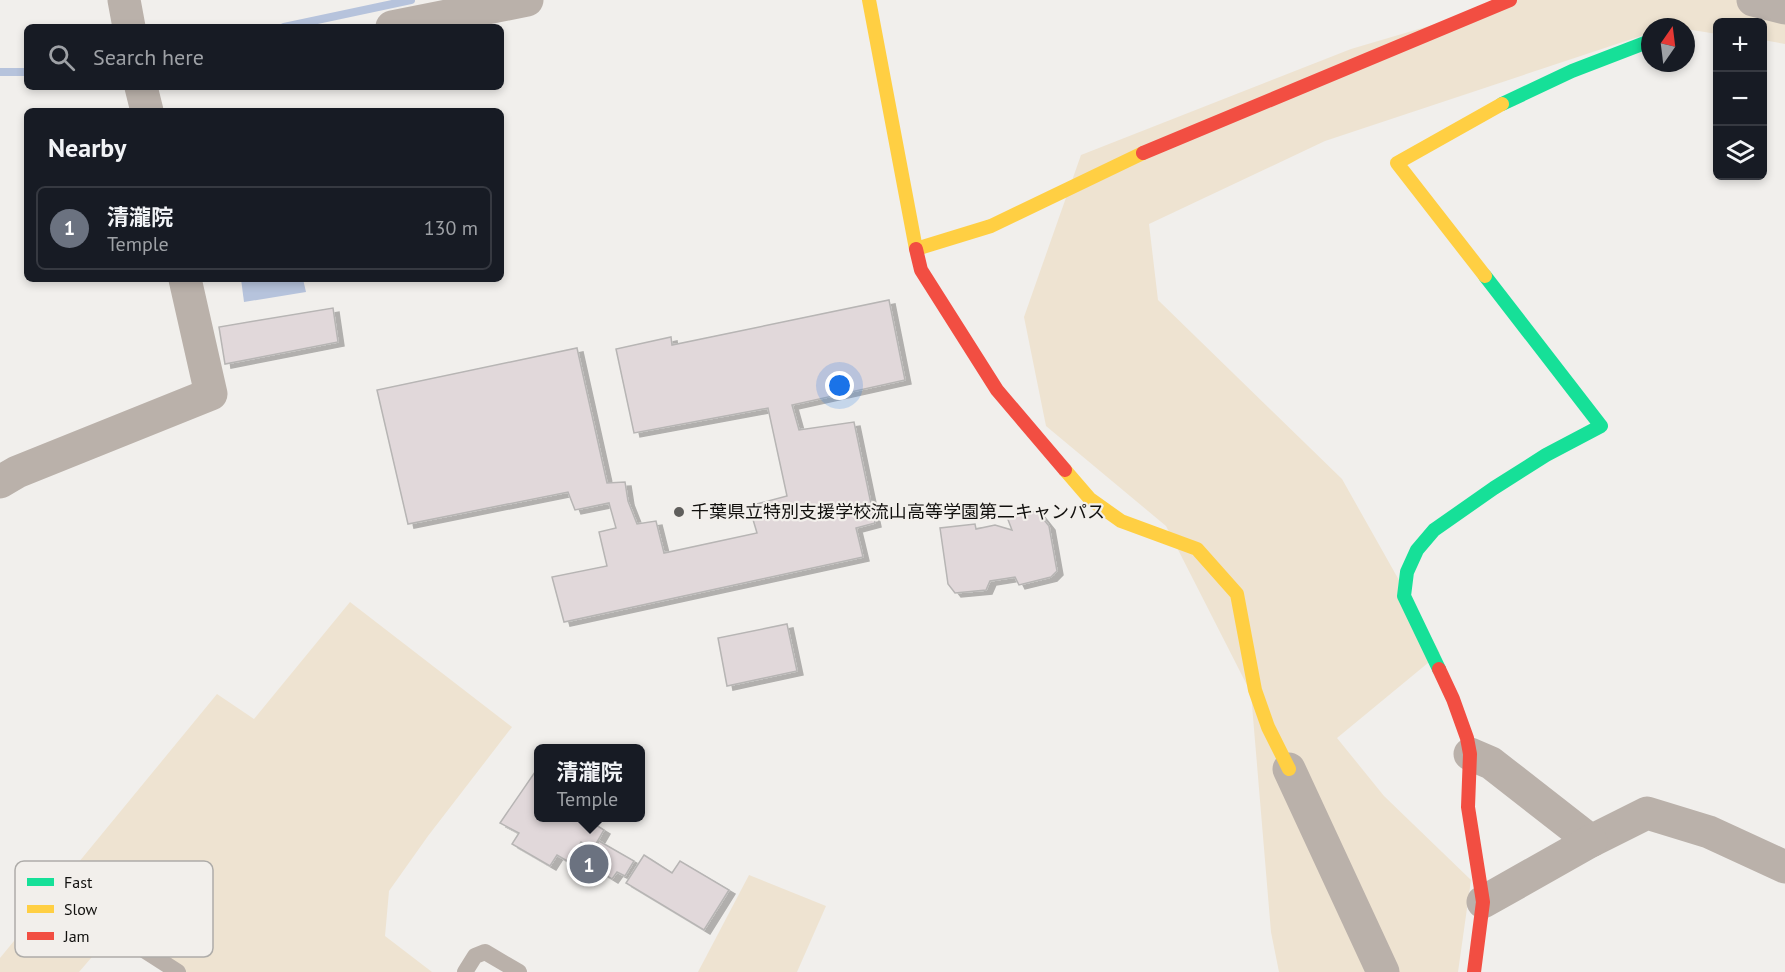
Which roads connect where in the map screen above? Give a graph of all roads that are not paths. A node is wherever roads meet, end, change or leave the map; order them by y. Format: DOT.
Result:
graph roads {
  1 [pos="124,0"];
  2 [pos="528,0"];
  3 [pos="868,0"];
  4 [pos="1510,0"];
  5 [pos="1753,0"];
  6 [pos="1785,8"];
  7 [pos="128,24"];
  8 [pos="407,24"];
  9 [pos="1641,44"];
  10 [pos="142,90"];
  11 [pos="146,108"];
  12 [pos="916,249"];
  13 [pos="186,282"];
  14 [pos="0,482"];
  15 [pos="1470,754"];
  16 [pos="1289,769"];
  17 [pos="1591,841"];
  18 [pos="1785,867"];
  19 [pos="1483,902"];
  20 [pos="155,957"];
  21 [pos="178,972"];
  22 [pos="465,972"];
  23 [pos="519,972"];
  24 [pos="1383,972"];
  25 [pos="1474,972"];
  1 -- 7 [label="street"];
  2 -- 8 [label="street"];
  3 -- 12 [label="street"];
  4 -- 12 [label="street"];
  5 -- 6 [label="street"];
  9 -- 15 [label="street"];
  10 -- 11 [label="street"];
  12 -- 16 [label="street"];
  13 -- 14 [label="street"];
  15 -- 17 [label="street"];
  15 -- 19 [label="street"];
  16 -- 24 [label="street"];
  17 -- 18 [label="street"];
  17 -- 19 [label="street"];
  19 -- 25 [label="street"];
  20 -- 21 [label="lane"];
  22 -- 23 [label="lane"];
}
